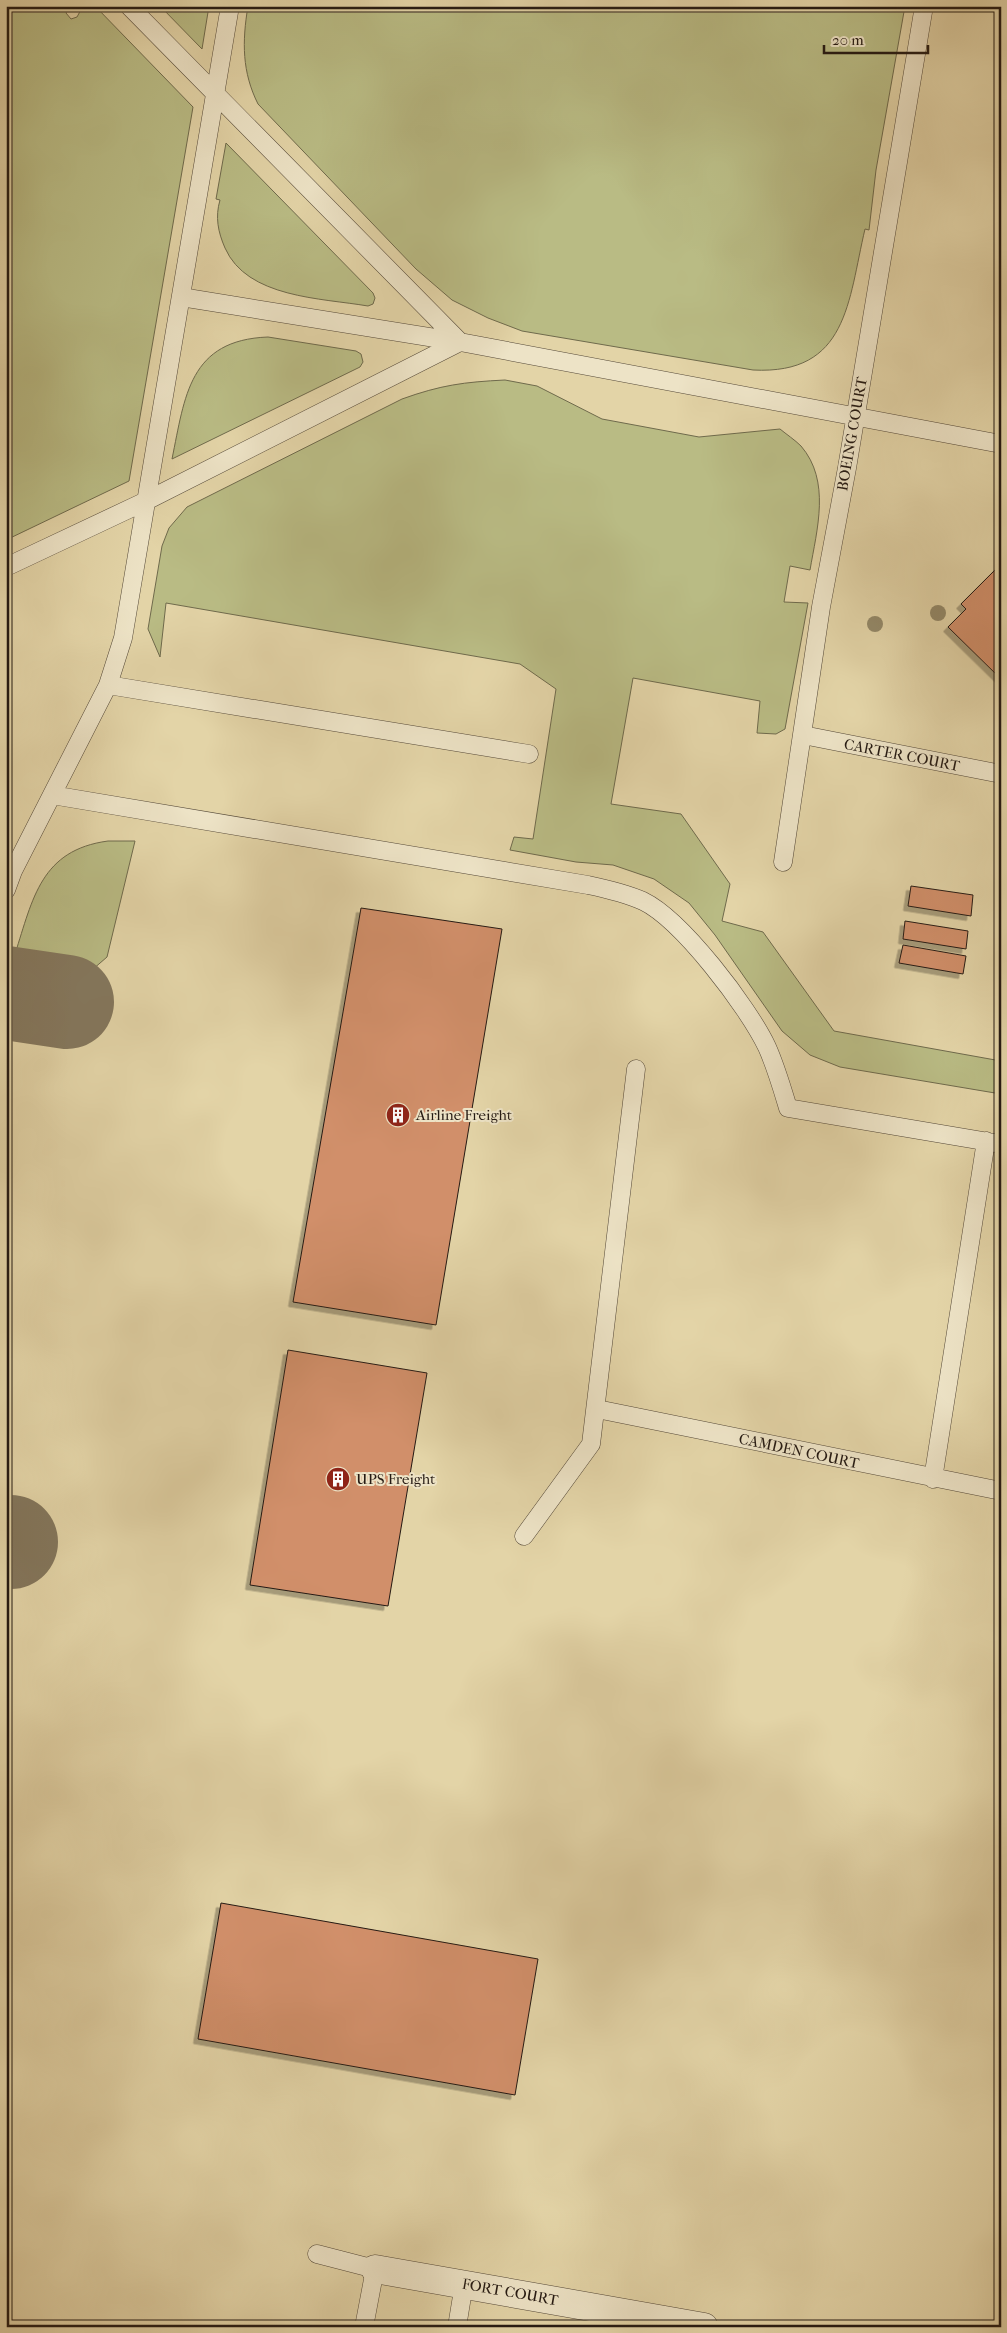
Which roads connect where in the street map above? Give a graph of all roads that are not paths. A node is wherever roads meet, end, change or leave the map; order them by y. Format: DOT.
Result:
graph roads {
  1 [pos="129,6"];
  2 [pos="230,6"];
  3 [pos="924,6"];
  4 [pos="216,96"];
  5 [pos="181,297"];
  6 [pos="460,342"];
  7 [pos="855,416"];
  8 [pos="1001,444"];
  9 [pos="146,501"];
  10 [pos="6,567"];
  11 [pos="108,684"];
  12 [pos="803,735"];
  13 [pos="529,754"];
  14 [pos="1001,774"];
  15 [pos="52,795"];
  16 [pos="783,862"];
  17 [pos="6,890"];
  18 [pos="636,1068"];
  19 [pos="993,1142"];
  20 [pos="597,1409"];
  21 [pos="933,1479"];
  22 [pos="1001,1492"];
  23 [pos="524,1536"];
  24 [pos="316,2254"];
  25 [pos="375,2269"];
  26 [pos="464,2284"];
  27 [pos="622,2319"];
  28 [pos="364,2327"];
  29 [pos="457,2327"];
  30 [pos="704,2327"];
  1 -- 4 [label="lane"];
  2 -- 4 [label="lane"];
  3 -- 7 [label="lane, BOEING COURT"];
  4 -- 5 [label="lane"];
  4 -- 6 [label="lane"];
  5 -- 6 [label="lane"];
  5 -- 9 [label="lane"];
  6 -- 7 [label="lane"];
  6 -- 9 [label="lane"];
  7 -- 8 [label="lane"];
  7 -- 12 [label="lane, BOEING COURT"];
  9 -- 10 [label="lane"];
  9 -- 11 [label="lane"];
  11 -- 13 [label="lane"];
  11 -- 15 [label="lane"];
  12 -- 14 [label="lane, CARTER COURT"];
  12 -- 16 [label="lane, BOEING COURT"];
  15 -- 17 [label="lane"];
  15 -- 19 [label="lane"];
  18 -- 20 [label="lane"];
  19 -- 21 [label="lane"];
  20 -- 21 [label="lane, CAMDEN COURT"];
  20 -- 23 [label="lane"];
  21 -- 22 [label="lane, CAMDEN COURT"];
  24 -- 25 [label="lane, FORT COURT"];
  25 -- 26 [label="street, FORT COURT"];
  25 -- 28 [label="lane"];
  26 -- 27 [label="street, FORT COURT"];
  26 -- 29 [label="lane"];
  27 -- 30 [label="street, FORT COURT"];
}
